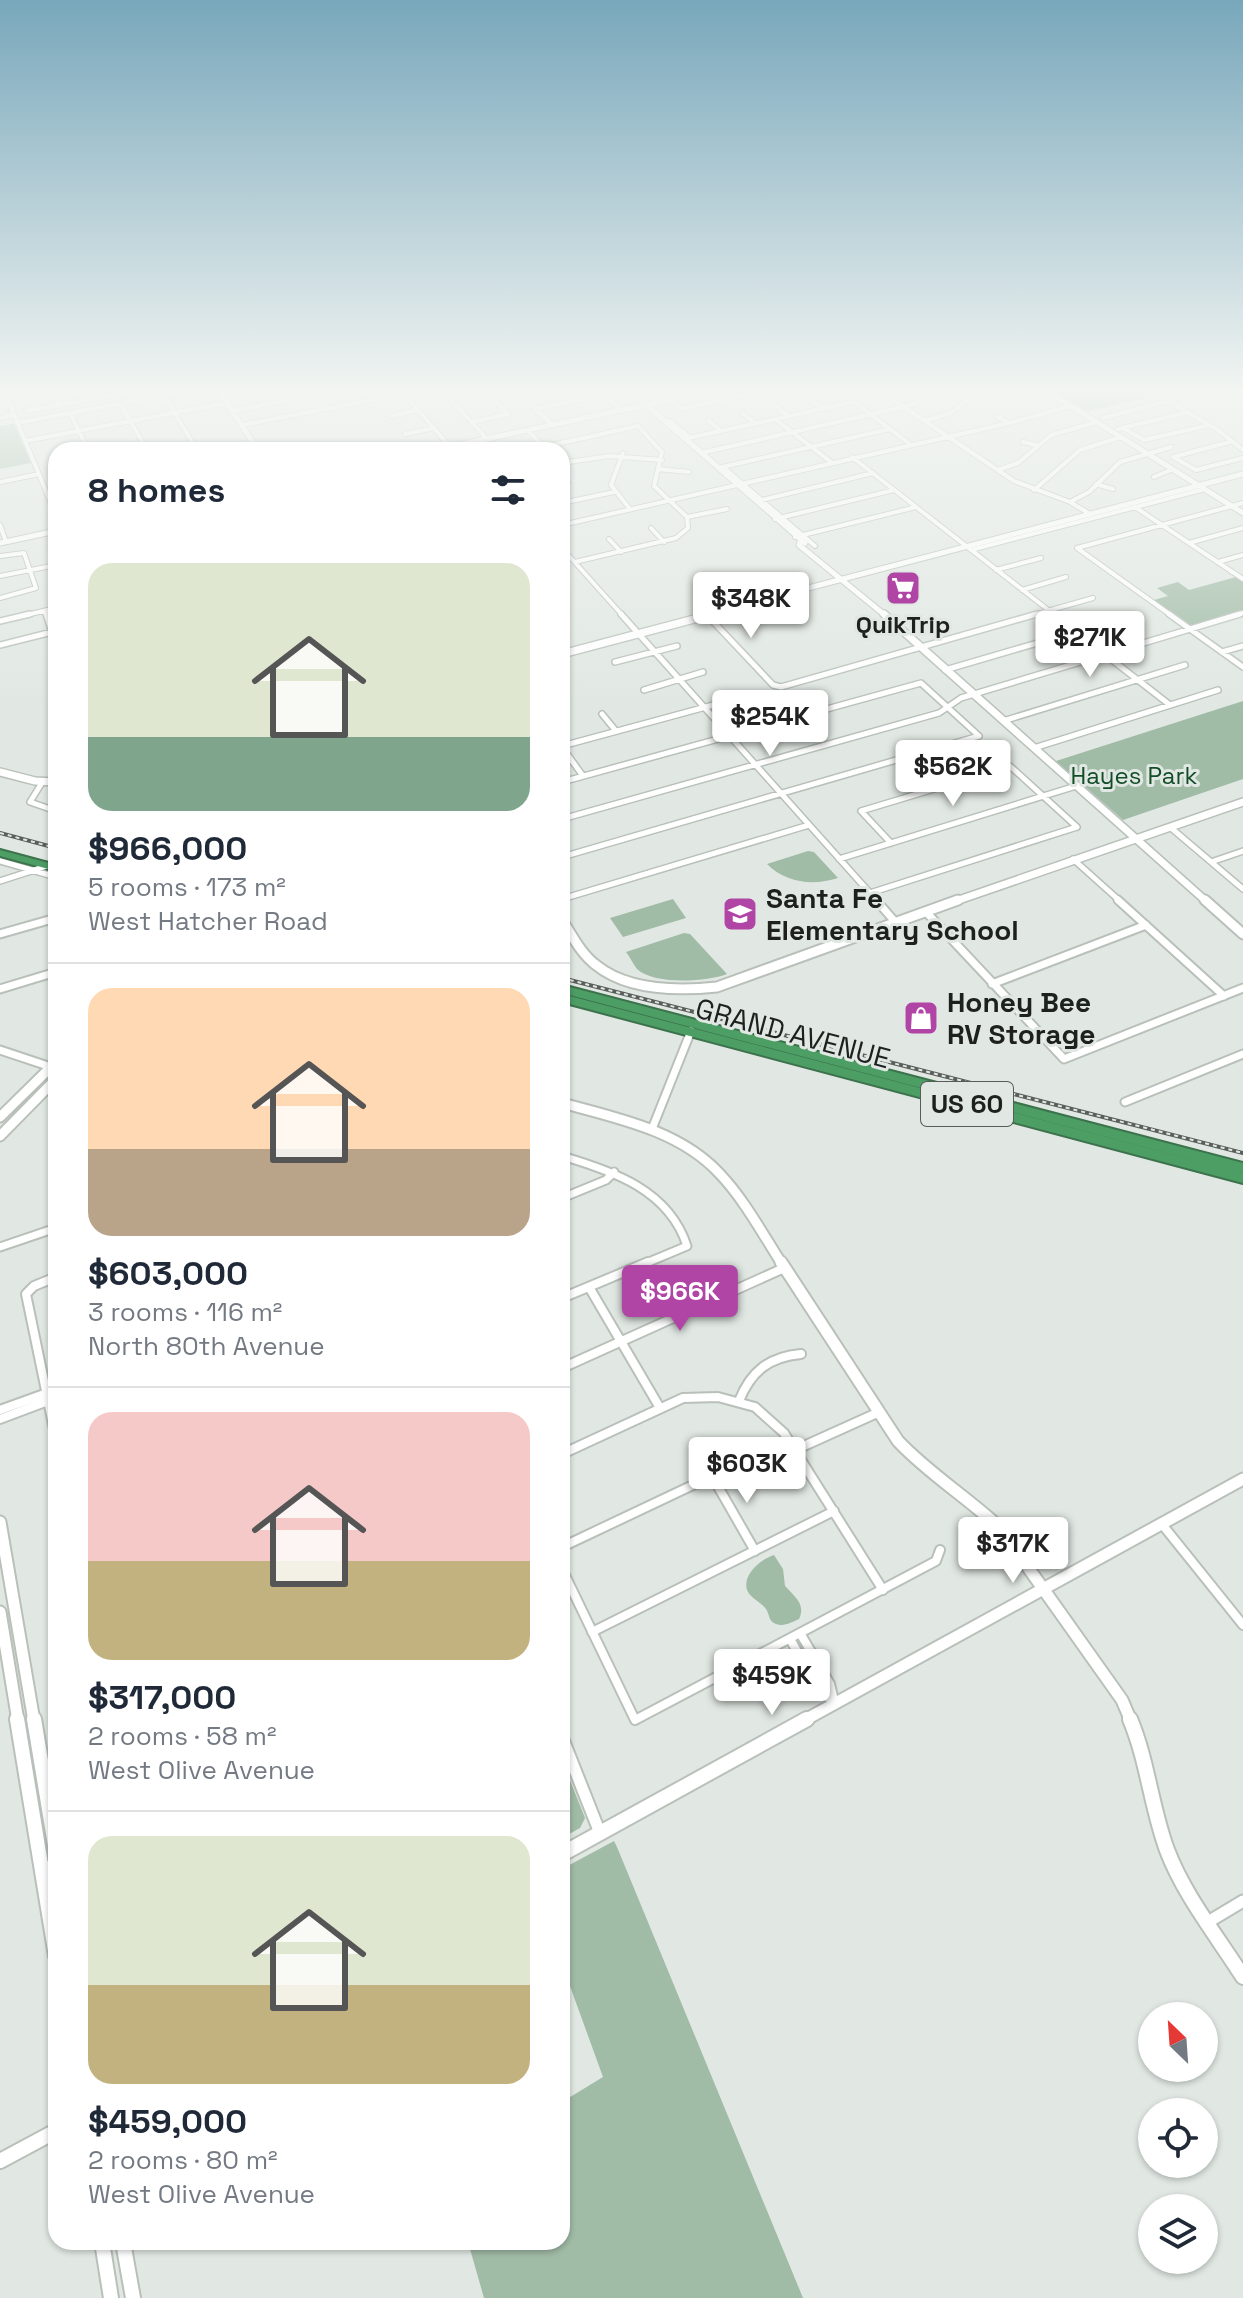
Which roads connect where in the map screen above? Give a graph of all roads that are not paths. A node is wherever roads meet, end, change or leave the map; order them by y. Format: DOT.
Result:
graph roads {
  1 [pos="598,495"];
  2 [pos="617,495"];
  3 [pos="663,495"];
  4 [pos="689,495"];
  5 [pos="752,495"];
  6 [pos="782,495"];
  7 [pos="872,495"];
  8 [pos="901,495"];
  9 [pos="1051,495"];
  10 [pos="1080,495"];
  11 [pos="1173,495"];
  12 [pos="1211,495"];
  13 [pos="1057,497"];
  14 [pos="668,500"];
  15 [pos="570,501"];
  16 [pos="758,501"];
  17 [pos="1070,502"];
  18 [pos="1049,503"];
  19 [pos="1243,503"];
  20 [pos="1132,505"];
  21 [pos="1231,506"];
  22 [pos="916,507"];
  23 [pos="630,509"];
  24 [pos="727,509"];
  25 [pos="1243,513"];
  26 [pos="1090,514"];
  27 [pos="687,517"];
  28 [pos="778,518"];
  29 [pos="570,523"];
  30 [pos="1161,525"];
  31 [pos="0,527"];
  32 [pos="651,528"];
  33 [pos="1243,528"];
  34 [pos="48,533"];
  35 [pos="609,539"];
  36 [pos="799,540"];
  37 [pos="3,542"];
  38 [pos="664,542"];
  39 [pos="1189,543"];
  40 [pos="969,548"];
  41 [pos="621,552"];
  42 [pos="1243,555"];
  43 [pos="0,556"];
  44 [pos="570,557"];
  45 [pos="1041,558"];
  46 [pos="575,562"];
  47 [pos="1218,562"];
  48 [pos="48,567"];
  49 [pos="996,570"];
  50 [pos="30,571"];
  51 [pos="0,576"];
  52 [pos="1066,577"];
  53 [pos="843,579"];
  54 [pos="1243,579"];
  55 [pos="1022,590"];
  56 [pos="0,598"];
  57 [pos="1093,598"];
  58 [pos="48,610"];
  59 [pos="1049,610"];
  60 [pos="45,611"];
  61 [pos="1243,613"];
  62 [pos="707,615"];
  63 [pos="1123,618"];
  64 [pos="48,620"];
  65 [pos="0,621"];
  66 [pos="1190,629"];
  67 [pos="1077,632"];
  68 [pos="48,633"];
  69 [pos="639,633"];
  70 [pos="0,645"];
  71 [pos="677,646"];
  72 [pos="1243,646"];
  73 [pos="920,647"];
  74 [pos="655,651"];
  75 [pos="570,652"];
  76 [pos="1222,652"];
  77 [pos="1105,654"];
  78 [pos="615,662"];
  79 [pos="1185,665"];
  80 [pos="1243,667"];
  81 [pos="945,670"];
  82 [pos="703,672"];
  83 [pos="679,679"];
  84 [pos="1138,679"];
  85 [pos="644,690"];
  86 [pos="1218,690"];
  87 [pos="973,694"];
  88 [pos="728,701"];
  89 [pos="1170,705"];
  90 [pos="705,708"];
  91 [pos="948,708"];
  92 [pos="602,714"];
  93 [pos="1003,721"];
  94 [pos="616,731"];
  95 [pos="730,736"];
  96 [pos="570,744"];
  97 [pos="1034,748"];
  98 [pos="570,757"];
  99 [pos="755,764"];
  100 [pos="0,772"];
  101 [pos="583,776"];
  102 [pos="570,780"];
  103 [pos="43,781"];
  104 [pos="48,781"];
  105 [pos="1076,786"];
  106 [pos="781,793"];
  107 [pos="1042,796"];
  108 [pos="1243,802"];
  109 [pos="48,808"];
  110 [pos="570,817"];
  111 [pos="809,825"];
  112 [pos="1170,827"];
  113 [pos="1137,840"];
  114 [pos="891,843"];
  115 [pos="0,845"];
  116 [pos="1243,851"];
  117 [pos="0,853"];
  118 [pos="570,855"];
  119 [pos="839,859"];
  120 [pos="1073,859"];
  121 [pos="0,861"];
  122 [pos="1211,862"];
  123 [pos="48,867"];
  124 [pos="48,868"];
  125 [pos="48,870"];
  126 [pos="38,871"];
  127 [pos="0,881"];
  128 [pos="1243,889"];
  129 [pos="870,893"];
  130 [pos="570,897"];
  131 [pos="927,913"];
  132 [pos="48,920"];
  133 [pos="897,924"];
  134 [pos="1146,925"];
  135 [pos="570,932"];
  136 [pos="0,934"];
  137 [pos="1243,934"];
  138 [pos="48,974"];
  139 [pos="992,984"];
  140 [pos="1243,988"];
  141 [pos="0,989"];
  142 [pos="570,991"];
  143 [pos="1224,996"];
  144 [pos="570,1000"];
  145 [pos="691,1031"];
  146 [pos="0,1050"];
  147 [pos="1243,1054"];
  148 [pos="48,1064"];
  149 [pos="48,1072"];
  150 [pos="48,1087"];
  151 [pos="1125,1102"];
  152 [pos="570,1105"];
  153 [pos="0,1117"];
  154 [pos="1064,1126"];
  155 [pos="652,1129"];
  156 [pos="0,1136"];
  157 [pos="570,1158"];
  158 [pos="1243,1168"];
  159 [pos="614,1172"];
  160 [pos="1243,1178"];
  161 [pos="570,1195"];
  162 [pos="48,1231"];
  163 [pos="0,1247"];
  164 [pos="784,1268"];
  165 [pos="48,1281"];
  166 [pos="589,1287"];
  167 [pos="570,1295"];
  168 [pos="622,1341"];
  169 [pos="801,1354"];
  170 [pos="570,1364"];
  171 [pos="48,1397"];
  172 [pos="739,1401"];
  173 [pos="660,1408"];
  174 [pos="0,1410"];
  175 [pos="877,1413"];
  176 [pos="0,1419"];
  177 [pos="570,1450"];
  178 [pos="795,1450"];
  179 [pos="1243,1479"];
  180 [pos="834,1511"];
  181 [pos="0,1522"];
  182 [pos="1161,1523"];
  183 [pos="570,1543"];
  184 [pos="940,1550"];
  185 [pos="755,1551"];
  186 [pos="570,1586"];
  187 [pos="1044,1588"];
  188 [pos="883,1590"];
  189 [pos="0,1612"];
  190 [pos="1243,1625"];
  191 [pos="592,1632"];
  192 [pos="800,1633"];
  193 [pos="790,1639"];
  194 [pos="835,1704"];
  195 [pos="570,1757"];
  196 [pos="48,1805"];
  197 [pos="600,1833"];
  198 [pos="570,1850"];
  199 [pos="48,1860"];
  200 [pos="42,1866"];
  201 [pos="48,1866"];
  202 [pos="1243,1901"];
  203 [pos="48,1905"];
  204 [pos="1208,1922"];
  205 [pos="1243,1977"];
  206 [pos="48,2135"];
  207 [pos="0,2161"];
  208 [pos="103,2250"];
  209 [pos="124,2250"];
  210 [pos="111,2298"];
  211 [pos="133,2298"];
  1 -- 15 [label="street"];
  2 -- 23 [label="street"];
  3 -- 14 [label="street"];
  4 -- 14 [label="street"];
  5 -- 16 [label="main road"];
  6 -- 16 [label="street"];
  7 -- 28 [label="street"];
  8 -- 22 [label="street"];
  9 -- 13 [label="street"];
  10 -- 17 [label="street"];
  11 -- 20 [label="main road"];
  12 -- 21 [label="main road"];
  13 -- 17 [label="street"];
  13 -- 18 [label="street"];
  14 -- 23 [label="street"];
  14 -- 27 [label="street"];
  16 -- 28 [label="main road"];
  17 -- 26 [label="street"];
  19 -- 21 [label="street"];
  20 -- 26 [label="main road"];
  20 -- 30 [label="street"];
  20 -- 40 [label="street"];
  21 -- 25 [label="main road"];
  21 -- 30 [label="street"];
  22 -- 36 [label="street"];
  22 -- 40 [label="street"];
  23 -- 29 [label="street"];
  24 -- 27 [label="street"];
  26 -- 40 [label="main road"];
  27 -- 38 [label="street"];
  28 -- 36 [label="main road"];
  30 -- 39 [label="street"];
  30 -- 66 [label="street"];
  31 -- 37 [label="street"];
  32 -- 38 [label="street"];
  33 -- 39 [label="street"];
  34 -- 37 [label="main road"];
  35 -- 41 [label="street"];
  36 -- 53 [label="main road"];
  36 -- 53 [label="main road"];
  38 -- 41 [label="street"];
  39 -- 47 [label="street"];
  40 -- 49 [label="street"];
  40 -- 53 [label="main road"];
  41 -- 46 [label="street"];
  42 -- 47 [label="street"];
  43 -- 50 [label="street"];
  44 -- 46 [label="street"];
  45 -- 49 [label="street"];
  46 -- 69 [label="street"];
  47 -- 54 [label="street"];
  48 -- 50 [label="street"];
  49 -- 55 [label="street"];
  50 -- 51 [label="street"];
  50 -- 56 [label="street"];
  52 -- 55 [label="street"];
  53 -- 62 [label="main road"];
  53 -- 73 [label="main road"];
  55 -- 59 [label="street"];
  57 -- 59 [label="street"];
  58 -- 60 [label="street"];
  59 -- 67 [label="street"];
  59 -- 73 [label="street"];
  60 -- 64 [label="street"];
  60 -- 65 [label="street"];
  61 -- 66 [label="street"];
  62 -- 69 [label="main road"];
  62 -- 73 [label="street"];
  63 -- 67 [label="street"];
  66 -- 76 [label="street"];
  66 -- 77 [label="street"];
  67 -- 77 [label="street"];
  67 -- 81 [label="street"];
  68 -- 70 [label="street"];
  69 -- 74 [label="street"];
  69 -- 75 [label="main road"];
  71 -- 74 [label="street"];
  72 -- 76 [label="street"];
  73 -- 81 [label="main road"];
  74 -- 78 [label="street"];
  74 -- 83 [label="street"];
  76 -- 80 [label="street"];
  77 -- 84 [label="street"];
  77 -- 87 [label="street"];
  79 -- 84 [label="street"];
  81 -- 87 [label="main road"];
  82 -- 83 [label="street"];
  83 -- 85 [label="street"];
  83 -- 90 [label="street"];
  84 -- 89 [label="street"];
  84 -- 93 [label="street"];
  86 -- 89 [label="street"];
  87 -- 91 [label="street"];
  87 -- 93 [label="main road"];
  88 -- 90 [label="street"];
  89 -- 97 [label="street"];
  90 -- 94 [label="street"];
  90 -- 95 [label="street"];
  91 -- 95 [label="street"];
  91 -- 99 [label="street"];
  91 -- 106 [label="street"];
  92 -- 94 [label="street"];
  93 -- 97 [label="main road"];
  94 -- 96 [label="street"];
  95 -- 99 [label="street"];
  95 -- 101 [label="street"];
  97 -- 105 [label="main road"];
  98 -- 101 [label="street"];
  99 -- 106 [label="street"];
  99 -- 110 [label="street"];
  100 -- 103 [label="main road"];
  101 -- 102 [label="street"];
  103 -- 104 [label="main road"];
  103 -- 109 [label="street"];
  105 -- 107 [label="street"];
  105 -- 113 [label="main road"];
  106 -- 111 [label="street"];
  106 -- 118 [label="street"];
  107 -- 114 [label="street"];
  107 -- 114 [label="street"];
  107 -- 129 [label="street"];
  108 -- 112 [label="main road"];
  111 -- 119 [label="street"];
  111 -- 130 [label="street"];
  112 -- 113 [label="main road"];
  112 -- 122 [label="street"];
  113 -- 120 [label="main road"];
  113 -- 137 [label="main road"];
  114 -- 119 [label="street"];
  115 -- 123 [label="highway"];
  116 -- 122 [label="street"];
  117 -- 124 [label="highway"];
  119 -- 129 [label="street"];
  120 -- 131 [label="main road"];
  120 -- 134 [label="street"];
  121 -- 126 [label="street"];
  122 -- 128 [label="street"];
  125 -- 126 [label="street"];
  126 -- 127 [label="street"];
  129 -- 133 [label="street"];
  131 -- 133 [label="main road"];
  131 -- 139 [label="street"];
  132 -- 136 [label="street"];
  133 -- 135 [label="main road"];
  134 -- 139 [label="street"];
  134 -- 143 [label="street"];
  138 -- 141 [label="street"];
  139 -- 143 [label="street"];
  140 -- 143 [label="street"];
  142 -- 154 [label="highway, GRAND AVENUE / US 60"];
  144 -- 145 [label="highway, GRAND AVENUE / US 60"];
  145 -- 154 [label="highway, GRAND AVENUE / US 60"];
  145 -- 155 [label="street"];
  146 -- 148 [label="street"];
  147 -- 151 [label="street"];
  149 -- 153 [label="main road"];
  150 -- 156 [label="main road"];
  152 -- 155 [label="main road"];
  154 -- 158 [label="highway, GRAND AVENUE / US 60"];
  154 -- 160 [label="highway, GRAND AVENUE / US 60"];
  155 -- 164 [label="main road"];
  157 -- 159 [label="street"];
  159 -- 161 [label="street"];
  159 -- 166 [label="street"];
  162 -- 163 [label="street"];
  164 -- 168 [label="street"];
  164 -- 175 [label="main road"];
  165 -- 171 [label="street"];
  166 -- 167 [label="street"];
  166 -- 168 [label="street"];
  168 -- 170 [label="street"];
  168 -- 173 [label="street"];
  169 -- 172 [label="street"];
  171 -- 174 [label="street"];
  171 -- 176 [label="street"];
  172 -- 173 [label="street"];
  172 -- 178 [label="street"];
  173 -- 177 [label="street"];
  175 -- 178 [label="street"];
  175 -- 187 [label="main road"];
  178 -- 180 [label="street"];
  179 -- 182 [label="main road"];
  180 -- 185 [label="street"];
  180 -- 188 [label="street"];
  181 -- 196 [label="main road"];
  182 -- 187 [label="main road"];
  182 -- 190 [label="street"];
  183 -- 185 [label="street"];
  184 -- 188 [label="street"];
  185 -- 191 [label="street"];
  186 -- 191 [label="street"];
  187 -- 194 [label="main road"];
  187 -- 204 [label="main road"];
  188 -- 192 [label="street"];
  189 -- 200 [label="main road"];
  191 -- 193 [label="street"];
  192 -- 193 [label="street"];
  192 -- 194 [label="street"];
  193 -- 194 [label="street"];
  194 -- 197 [label="main road"];
  195 -- 197 [label="street"];
  197 -- 198 [label="main road"];
  199 -- 200 [label="main road"];
  200 -- 201 [label="main road"];
  200 -- 203 [label="main road"];
  202 -- 204 [label="street"];
  204 -- 205 [label="main road"];
  206 -- 207 [label="main road"];
  208 -- 210 [label="main road"];
  209 -- 211 [label="main road"];
}
